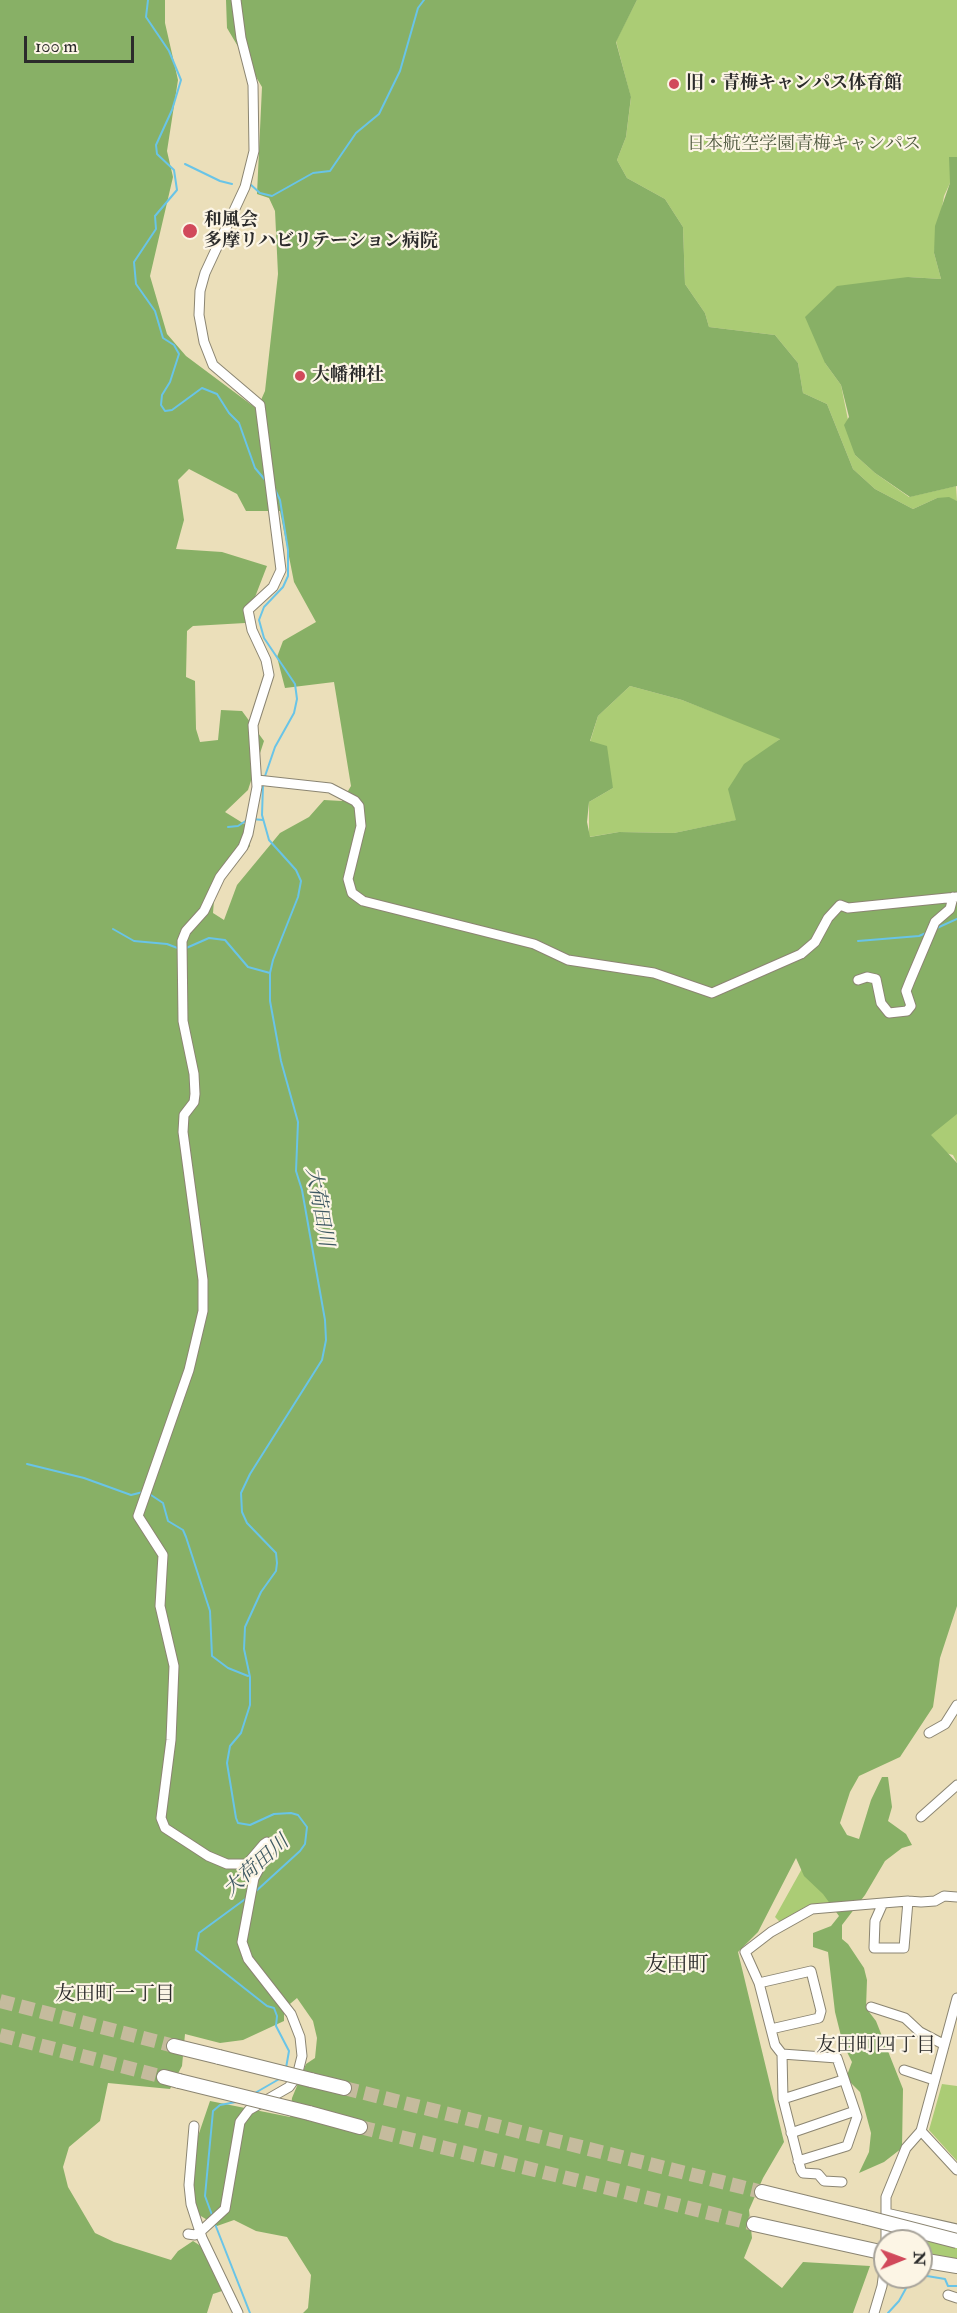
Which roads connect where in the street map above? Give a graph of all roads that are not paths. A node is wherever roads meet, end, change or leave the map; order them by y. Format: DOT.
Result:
graph roads {
  1 [pos="236,0"];
  2 [pos="258,780"];
  3 [pos="955,897"];
  4 [pos="858,980"];
  5 [pos="957,1705"];
  6 [pos="929,1733"];
  7 [pos="956,1789"];
  8 [pos="921,1817"];
  9 [pos="957,1897"];
  10 [pos="908,1901"];
  11 [pos="883,1903"];
  12 [pos="759,1983"];
  13 [pos="957,1998"];
  14 [pos="872,2007"];
  15 [pos="771,2029"];
  16 [pos="943,2044"];
  17 [pos="174,2046"];
  18 [pos="782,2054"];
  19 [pos="904,2070"];
  20 [pos="164,2077"];
  21 [pos="843,2080"];
  22 [pos="934,2080"];
  23 [pos="344,2088"];
  24 [pos="783,2099"];
  25 [pos="855,2112"];
  26 [pos="194,2126"];
  27 [pos="360,2127"];
  28 [pos="921,2131"];
  29 [pos="791,2133"];
  30 [pos="798,2161"];
  31 [pos="957,2170"];
  32 [pos="842,2182"];
  33 [pos="762,2192"];
  34 [pos="886,2213"];
  35 [pos="754,2224"];
  36 [pos="886,2229"];
  37 [pos="957,2229"];
  38 [pos="202,2230"];
  39 [pos="188,2234"];
  40 [pos="957,2241"];
  41 [pos="873,2251"];
  42 [pos="933,2262"];
  43 [pos="957,2266"];
  44 [pos="879,2289"];
  45 [pos="238,2313"];
  46 [pos="874,2313"];
  1 -- 2 [label="street"];
  2 -- 3 [label="street"];
  2 -- 38 [label="street"];
  3 -- 4 [label="street"];
  5 -- 6 [label="street"];
  7 -- 8 [label="street"];
  9 -- 10 [label="street"];
  10 -- 11 [label="street"];
  10 -- 11 [label="street"];
  11 -- 12 [label="street"];
  12 -- 15 [label="street"];
  12 -- 15 [label="street"];
  13 -- 16 [label="street"];
  14 -- 16 [label="street"];
  15 -- 18 [label="street"];
  16 -- 22 [label="street"];
  17 -- 23 [label="highway, bridge"];
  18 -- 21 [label="street"];
  18 -- 24 [label="street"];
  19 -- 22 [label="street"];
  20 -- 27 [label="highway, bridge"];
  21 -- 24 [label="street"];
  21 -- 25 [label="street"];
  22 -- 28 [label="street"];
  24 -- 29 [label="street"];
  25 -- 29 [label="street"];
  25 -- 30 [label="street"];
  26 -- 38 [label="street"];
  28 -- 31 [label="street"];
  28 -- 34 [label="street"];
  29 -- 30 [label="street"];
  30 -- 32 [label="street"];
  33 -- 40 [label="highway, bridge"];
  34 -- 36 [label="street"];
  34 -- 37 [label="street"];
  35 -- 41 [label="highway"];
  38 -- 39 [label="street"];
  38 -- 45 [label="street"];
  42 -- 43 [label="highway"];
  44 -- 46 [label="street"];
}
